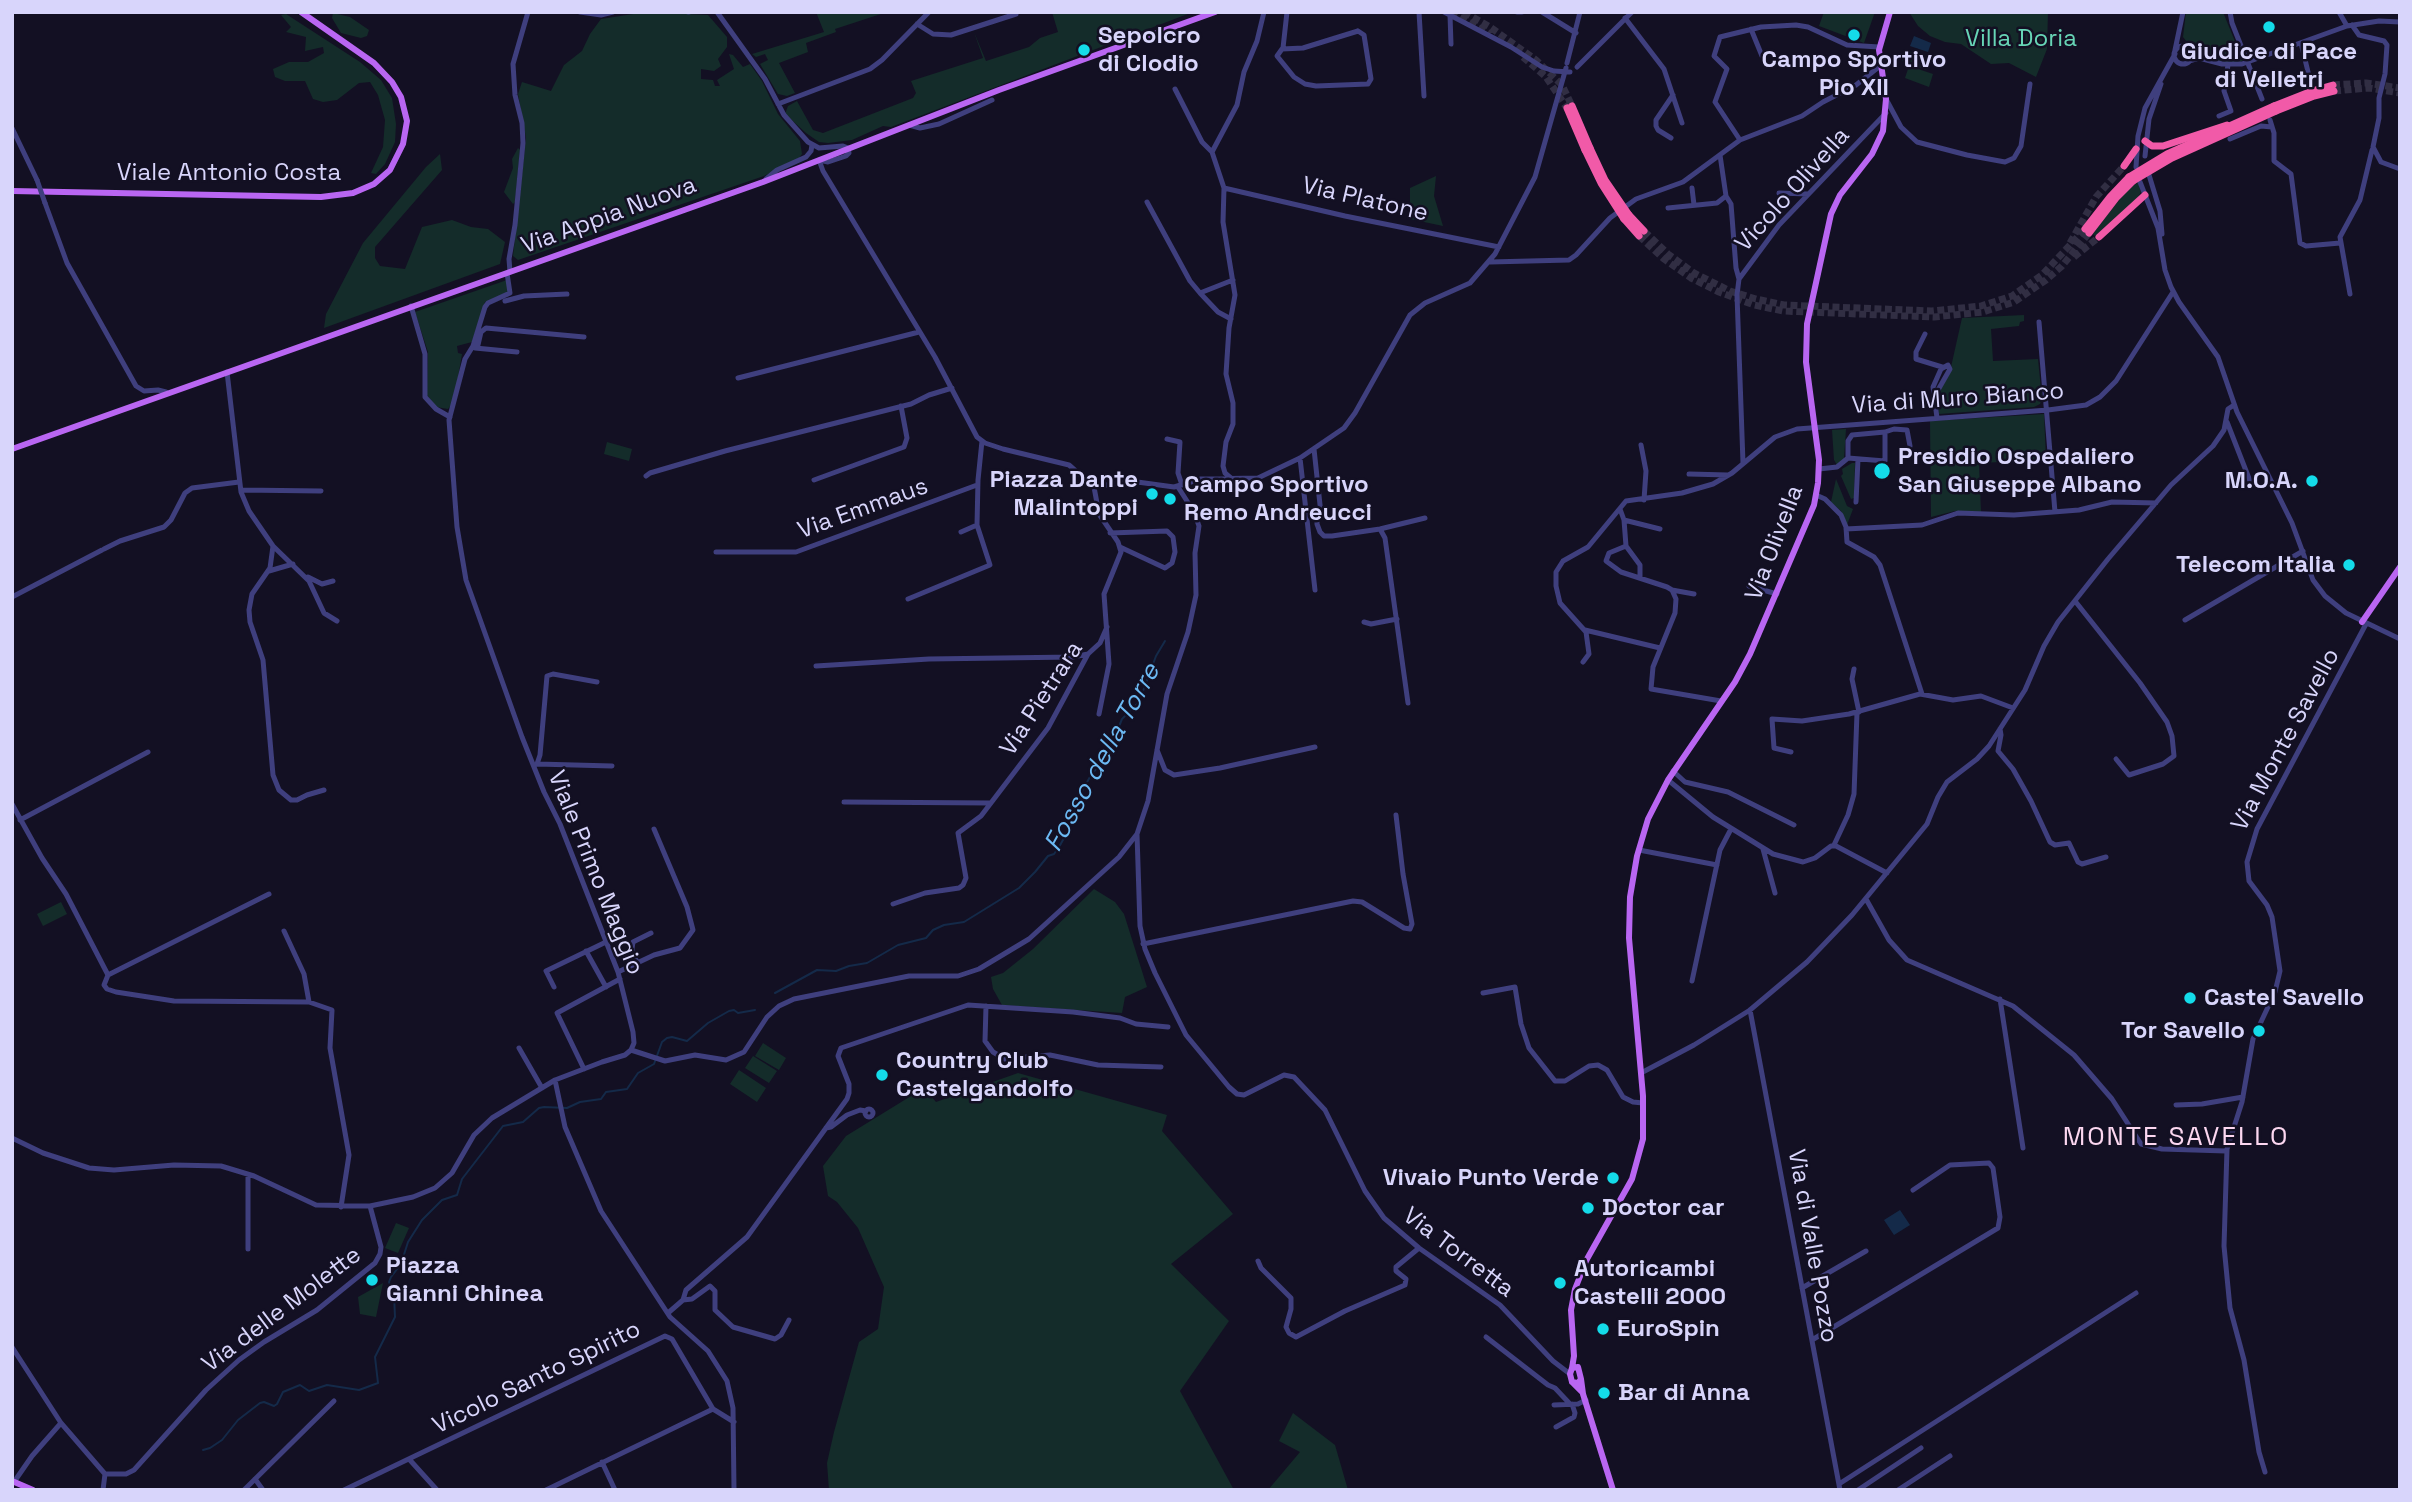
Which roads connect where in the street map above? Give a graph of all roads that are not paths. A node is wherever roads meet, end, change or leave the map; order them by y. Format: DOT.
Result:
graph roads {
  1 [pos="301,12"];
  2 [pos="528,12"];
  3 [pos="580,12"];
  4 [pos="613,12"];
  5 [pos="717,12"];
  6 [pos="929,12"];
  7 [pos="1015,12"];
  8 [pos="1215,12"];
  9 [pos="1264,12"];
  10 [pos="1287,12"];
  11 [pos="1419,12"];
  12 [pos="1517,12"];
  13 [pos="1522,12"];
  14 [pos="1542,12"];
  15 [pos="1580,12"];
  16 [pos="1632,12"];
  17 [pos="1890,12"];
  18 [pos="2183,12"];
  19 [pos="2230,12"];
  20 [pos="2339,12"];
  21 [pos="2378,12"];
  22 [pos="1449,13"];
  23 [pos="1200,15"];
  24 [pos="1625,18"];
  25 [pos="2379,21"];
  26 [pos="2400,22"];
  27 [pos="917,24"];
  28 [pos="2181,25"];
  29 [pos="2350,26"];
  30 [pos="1751,29"];
  31 [pos="1576,33"];
  32 [pos="2301,43"];
  33 [pos="1451,44"];
  34 [pos="1880,47"];
  35 [pos="2187,47"];
  36 [pos="1283,48"];
  37 [pos="2175,53"];
  38 [pos="1762,56"];
  39 [pos="2211,61"];
  40 [pos="2186,62"];
  41 [pos="2248,62"];
  42 [pos="2228,65"];
  43 [pos="1880,66"];
  44 [pos="1570,67"];
  45 [pos="1547,69"];
  46 [pos="1554,71"];
  47 [pos="2164,74"];
  48 [pos="1563,80"];
  49 [pos="2310,80"];
  50 [pos="2030,84"];
  51 [pos="2334,88"];
  52 [pos="1175,89"];
  53 [pos="1561,90"];
  54 [pos="1673,94"];
  55 [pos="1424,96"];
  56 [pos="1886,99"];
  57 [pos="2262,99"];
  58 [pos="992,100"];
  59 [pos="778,104"];
  60 [pos="1569,107"];
  61 [pos="2275,108"];
  62 [pos="1886,113"];
  63 [pos="2219,116"];
  64 [pos="2241,121"];
  65 [pos="1682,123"];
  66 [pos="909,125"];
  67 [pos="12,128"];
  68 [pos="1671,138"];
  69 [pos="2230,139"];
  70 [pos="1740,140"];
  71 [pos="2146,141"];
  72 [pos="810,144"];
  73 [pos="2373,147"];
  74 [pos="849,149"];
  75 [pos="2136,149"];
  76 [pos="1212,152"];
  77 [pos="1720,155"];
  78 [pos="2145,156"];
  79 [pos="819,160"];
  80 [pos="2124,166"];
  81 [pos="2136,167"];
  82 [pos="2400,169"];
  83 [pos="2150,176"];
  84 [pos="2134,180"];
  85 [pos="763,182"];
  86 [pos="1223,188"];
  87 [pos="1692,188"];
  88 [pos="15,192"];
  89 [pos="1779,193"];
  90 [pos="1808,194"];
  91 [pos="2145,195"];
  92 [pos="1726,196"];
  93 [pos="1147,202"];
  94 [pos="1694,205"];
  95 [pos="1668,208"];
  96 [pos="2087,231"];
  97 [pos="1642,234"];
  98 [pos="2099,237"];
  99 [pos="2161,241"];
  100 [pos="2340,243"];
  101 [pos="1499,247"];
  102 [pos="1490,262"];
  103 [pos="508,272"];
  104 [pos="1739,279"];
  105 [pos="1233,280"];
  106 [pos="2173,292"];
  107 [pos="1200,293"];
  108 [pos="2350,293"];
  109 [pos="567,294"];
  110 [pos="411,306"];
  111 [pos="485,307"];
  112 [pos="1231,319"];
  113 [pos="2039,322"];
  114 [pos="919,332"];
  115 [pos="1925,334"];
  116 [pos="584,337"];
  117 [pos="473,346"];
  118 [pos="517,352"];
  119 [pos="227,372"];
  120 [pos="737,378"];
  121 [pos="952,388"];
  122 [pos="166,392"];
  123 [pos="2234,405"];
  124 [pos="901,406"];
  125 [pos="2048,410"];
  126 [pos="450,417"];
  127 [pos="1937,418"];
  128 [pos="2227,421"];
  129 [pos="1815,427"];
  130 [pos="1885,432"];
  131 [pos="1167,439"];
  132 [pos="982,441"];
  133 [pos="1641,445"];
  134 [pos="1909,446"];
  135 [pos="12,449"];
  136 [pos="1314,449"];
  137 [pos="1300,458"];
  138 [pos="1848,458"];
  139 [pos="1858,459"];
  140 [pos="1743,463"];
  141 [pos="1819,468"];
  142 [pos="1689,474"];
  143 [pos="1728,475"];
  144 [pos="646,476"];
  145 [pos="1232,479"];
  146 [pos="814,480"];
  147 [pos="2250,481"];
  148 [pos="239,482"];
  149 [pos="977,485"];
  150 [pos="1180,486"];
  151 [pos="1094,487"];
  152 [pos="241,490"];
  153 [pos="321,491"];
  154 [pos="1816,495"];
  155 [pos="1644,500"];
  156 [pos="1856,502"];
  157 [pos="2156,503"];
  158 [pos="1620,509"];
  159 [pos="2055,512"];
  160 [pos="1425,518"];
  161 [pos="1624,520"];
  162 [pos="977,525"];
  163 [pos="1846,528"];
  164 [pos="1380,529"];
  165 [pos="1660,529"];
  166 [pos="961,532"];
  167 [pos="1110,533"];
  168 [pos="1626,546"];
  169 [pos="273,547"];
  170 [pos="1120,547"];
  171 [pos="2303,551"];
  172 [pos="716,552"];
  173 [pos="293,564"];
  174 [pos="2400,567"];
  175 [pos="269,571"];
  176 [pos="302,574"];
  177 [pos="1640,577"];
  178 [pos="333,581"];
  179 [pos="1749,586"];
  180 [pos="1315,590"];
  181 [pos="1672,590"];
  182 [pos="1694,594"];
  183 [pos="1777,594"];
  184 [pos="12,597"];
  185 [pos="908,599"];
  186 [pos="2075,601"];
  187 [pos="1396,619"];
  188 [pos="2185,620"];
  189 [pos="337,621"];
  190 [pos="1364,622"];
  191 [pos="2364,623"];
  192 [pos="1107,627"];
  193 [pos="1585,630"];
  194 [pos="2400,639"];
  195 [pos="1660,648"];
  196 [pos="1088,654"];
  197 [pos="1583,662"];
  198 [pos="816,666"];
  199 [pos="1854,669"];
  200 [pos="597,682"];
  201 [pos="1922,694"];
  202 [pos="1721,701"];
  203 [pos="1408,703"];
  204 [pos="2013,708"];
  205 [pos="1858,712"];
  206 [pos="1099,713"];
  207 [pos="2000,729"];
  208 [pos="1315,747"];
  209 [pos="1157,750"];
  210 [pos="148,752"];
  211 [pos="1791,752"];
  212 [pos="2116,759"];
  213 [pos="536,765"];
  214 [pos="612,766"];
  215 [pos="1673,771"];
  216 [pos="1668,780"];
  217 [pos="324,790"];
  218 [pos="844,802"];
  219 [pos="991,803"];
  220 [pos="12,804"];
  221 [pos="1396,815"];
  222 [pos="20,820"];
  223 [pos="1794,825"];
  224 [pos="654,828"];
  225 [pos="1731,829"];
  226 [pos="1137,834"];
  227 [pos="1834,845"];
  228 [pos="1763,849"];
  229 [pos="1639,850"];
  230 [pos="2106,857"];
  231 [pos="1717,865"];
  232 [pos="1887,873"];
  233 [pos="1775,893"];
  234 [pos="270,894"];
  235 [pos="1866,899"];
  236 [pos="893,904"];
  237 [pos="284,931"];
  238 [pos="650,933"];
  239 [pos="606,942"];
  240 [pos="1143,943"];
  241 [pos="586,951"];
  242 [pos="637,963"];
  243 [pos="108,975"];
  244 [pos="619,976"];
  245 [pos="1692,981"];
  246 [pos="554,987"];
  247 [pos="606,987"];
  248 [pos="1483,993"];
  249 [pos="2000,999"];
  250 [pos="309,1002"];
  251 [pos="986,1006"];
  252 [pos="1750,1010"];
  253 [pos="1168,1027"];
  254 [pos="519,1048"];
  255 [pos="631,1050"];
  256 [pos="1161,1067"];
  257 [pos="584,1069"];
  258 [pos="1641,1073"];
  259 [pos="555,1080"];
  260 [pos="542,1088"];
  261 [pos="2243,1097"];
  262 [pos="1643,1102"];
  263 [pos="2176,1104"];
  264 [pos="866,1111"];
  265 [pos="825,1128"];
  266 [pos="12,1138"];
  267 [pos="2023,1148"];
  268 [pos="2226,1152"];
  269 [pos="248,1174"];
  270 [pos="1913,1190"];
  271 [pos="370,1206"];
  272 [pos="341,1207"];
  273 [pos="1419,1248"];
  274 [pos="248,1250"];
  275 [pos="1866,1251"];
  276 [pos="1258,1261"];
  277 [pos="1802,1288"];
  278 [pos="2136,1293"];
  279 [pos="683,1300"];
  280 [pos="667,1313"];
  281 [pos="789,1320"];
  282 [pos="1486,1338"];
  283 [pos="1812,1340"];
  284 [pos="12,1347"];
  285 [pos="1573,1371"];
  286 [pos="1581,1379"];
  287 [pos="1584,1397"];
  288 [pos="334,1401"];
  289 [pos="1571,1404"];
  290 [pos="1555,1405"];
  291 [pos="713,1409"];
  292 [pos="734,1422"];
  293 [pos="61,1423"];
  294 [pos="1556,1427"];
  295 [pos="1921,1448"];
  296 [pos="1950,1456"];
  297 [pos="409,1459"];
  298 [pos="602,1462"];
  299 [pos="2265,1472"];
  300 [pos="105,1474"];
  301 [pos="255,1479"];
  302 [pos="13,1482"];
  303 [pos="1839,1487"];
  304 [pos="33,1490"];
  305 [pos="103,1490"];
  306 [pos="244,1490"];
  307 [pos="263,1490"];
  308 [pos="344,1490"];
  309 [pos="436,1490"];
  310 [pos="546,1490"];
  311 [pos="615,1490"];
  312 [pos="734,1490"];
  313 [pos="1613,1490"];
  314 [pos="1858,1490"];
  315 [pos="1898,1490"];
  1 -- 88 [label="main road, Viale Antonio Costa"];
  2 -- 103 [label="street"];
  3 -- 4 [label="street"];
  5 -- 59 [label="street"];
  6 -- 27 [label="street"];
  7 -- 27 [label="street"];
  8 -- 23 [label="main road, Via Appia Nuova"];
  9 -- 76 [label="street"];
  10 -- 36 [label="street"];
  11 -- 55 [label="street"];
  12 -- 13 [label="street"];
  14 -- 31 [label="street"];
  15 -- 31 [label="street"];
  16 -- 24 [label="street"];
  17 -- 34 [label="main road, Via Olivella"];
  18 -- 28 [label="street"];
  19 -- 41 [label="street"];
  20 -- 29 [label="street"];
  21 -- 25 [label="street"];
  22 -- 33 [label="street"];
  22 -- 45 [label="street"];
  23 -- 66 [label="main road, Via Appia Nuova"];
  24 -- 44 [label="street"];
  24 -- 54 [label="street"];
  25 -- 26 [label="street"];
  25 -- 29 [label="street"];
  27 -- 59 [label="street"];
  28 -- 35 [label="street"];
  28 -- 37 [label="street"];
  29 -- 32 [label="street"];
  29 -- 73 [label="street"];
  30 -- 34 [label="street"];
  30 -- 38 [label="street"];
  30 -- 70 [label="street"];
  31 -- 44 [label="street"];
  32 -- 41 [label="street"];
  32 -- 49 [label="street"];
  34 -- 43 [label="main road, Via Olivella"];
  35 -- 37 [label="street"];
  35 -- 39 [label="street"];
  35 -- 40 [label="street"];
  36 -- 36 [label="street"];
  37 -- 40 [label="street"];
  37 -- 47 [label="street"];
  39 -- 40 [label="street"];
  39 -- 42 [label="street"];
  40 -- 47 [label="street"];
  41 -- 42 [label="street"];
  41 -- 57 [label="street"];
  42 -- 63 [label="street"];
  43 -- 56 [label="main road, Via Olivella"];
  43 -- 70 [label="street"];
  44 -- 45 [label="street"];
  44 -- 46 [label="street"];
  44 -- 48 [label="street"];
  44 -- 53 [label="street"];
  45 -- 46 [label="street"];
  46 -- 48 [label="street"];
  47 -- 71 [label="street"];
  47 -- 75 [label="street"];
  48 -- 53 [label="street"];
  50 -- 56 [label="street"];
  51 -- 61 [label="highway"];
  52 -- 76 [label="street"];
  53 -- 101 [label="street"];
  54 -- 65 [label="street"];
  54 -- 68 [label="street"];
  56 -- 62 [label="main road, Via Olivella"];
  58 -- 66 [label="street"];
  59 -- 72 [label="street"];
  60 -- 97 [label="highway, bridge"];
  61 -- 64 [label="highway, bridge"];
  61 -- 84 [label="highway, bridge"];
  62 -- 90 [label="street, Vicolo Olivella"];
  62 -- 129 [label="main road, Via Olivella"];
  64 -- 71 [label="highway, bridge"];
  64 -- 84 [label="highway, bridge"];
  66 -- 74 [label="main road, Via Appia Nuova"];
  67 -- 122 [label="street, bridge"];
  69 -- 100 [label="street"];
  70 -- 77 [label="street"];
  71 -- 78 [label="street"];
  72 -- 74 [label="street"];
  72 -- 85 [label="street"];
  73 -- 82 [label="street"];
  73 -- 100 [label="street"];
  74 -- 79 [label="main road, Via Appia Nuova"];
  75 -- 80 [label="highway"];
  75 -- 81 [label="street"];
  76 -- 86 [label="street"];
  77 -- 92 [label="street"];
  77 -- 102 [label="street"];
  79 -- 85 [label="main road, Via Appia Nuova"];
  79 -- 114 [label="street"];
  83 -- 99 [label="street"];
  84 -- 91 [label="street"];
  84 -- 96 [label="highway"];
  85 -- 103 [label="main road, Via Appia Nuova"];
  86 -- 101 [label="street, Via Platone"];
  86 -- 105 [label="street"];
  87 -- 94 [label="street"];
  89 -- 90 [label="street"];
  90 -- 104 [label="street, Vicolo Olivella"];
  91 -- 98 [label="highway"];
  91 -- 99 [label="street"];
  92 -- 94 [label="street"];
  92 -- 104 [label="street"];
  93 -- 107 [label="street"];
  94 -- 95 [label="street"];
  99 -- 106 [label="street"];
  100 -- 108 [label="street"];
  101 -- 102 [label="street"];
  102 -- 136 [label="street"];
  103 -- 110 [label="main road, Via Appia Nuova"];
  103 -- 111 [label="street"];
  104 -- 140 [label="street, Vicolo Olivella"];
  105 -- 107 [label="street"];
  105 -- 112 [label="street"];
  106 -- 123 [label="street"];
  106 -- 125 [label="street, Via di Muro Bianco"];
  107 -- 112 [label="street"];
  109 -- 111 [label="street"];
  110 -- 119 [label="main road, Via Appia Nuova"];
  110 -- 126 [label="street"];
  111 -- 117 [label="street, Viale Primo Maggio"];
  112 -- 145 [label="street"];
  113 -- 125 [label="street"];
  114 -- 120 [label="street"];
  114 -- 121 [label="street"];
  115 -- 127 [label="street"];
  116 -- 117 [label="street"];
  117 -- 118 [label="street"];
  117 -- 126 [label="street, Viale Primo Maggio"];
  119 -- 122 [label="main road, Via Appia Nuova"];
  119 -- 148 [label="street"];
  121 -- 124 [label="street"];
  121 -- 132 [label="street"];
  122 -- 135 [label="main road, Via Appia Nuova"];
  123 -- 128 [label="street"];
  123 -- 171 [label="street"];
  124 -- 144 [label="street"];
  124 -- 146 [label="street"];
  125 -- 127 [label="street, Via di Muro Bianco"];
  125 -- 159 [label="street"];
  126 -- 213 [label="street, Viale Primo Maggio"];
  127 -- 129 [label="street, Via di Muro Bianco"];
  128 -- 147 [label="street"];
  128 -- 157 [label="street"];
  129 -- 140 [label="street, Via di Muro Bianco"];
  129 -- 141 [label="main road, Via Olivella"];
  130 -- 134 [label="street"];
  130 -- 138 [label="street"];
  130 -- 139 [label="street"];
  131 -- 150 [label="street"];
  132 -- 149 [label="street"];
  132 -- 151 [label="street"];
  133 -- 155 [label="street"];
  136 -- 137 [label="street"];
  136 -- 164 [label="street"];
  137 -- 145 [label="street"];
  137 -- 180 [label="street"];
  138 -- 139 [label="street"];
  138 -- 141 [label="street"];
  139 -- 156 [label="street"];
  140 -- 143 [label="street, Via di Muro Bianco"];
  141 -- 154 [label="main road, Via Olivella"];
  142 -- 143 [label="street"];
  143 -- 155 [label="street, Via di Muro Bianco"];
  145 -- 150 [label="street"];
  148 -- 152 [label="street"];
  148 -- 184 [label="street"];
  149 -- 162 [label="street"];
  149 -- 172 [label="street, Via Emmaus"];
  150 -- 151 [label="street"];
  150 -- 209 [label="street, Via Torretta"];
  151 -- 167 [label="street"];
  152 -- 153 [label="street"];
  152 -- 169 [label="street"];
  154 -- 163 [label="street"];
  154 -- 183 [label="main road, Via Olivella"];
  155 -- 158 [label="street, Via di Muro Bianco"];
  157 -- 159 [label="street"];
  157 -- 186 [label="street"];
  158 -- 161 [label="street"];
  158 -- 193 [label="street"];
  159 -- 163 [label="street"];
  160 -- 164 [label="street"];
  161 -- 165 [label="street"];
  161 -- 168 [label="street"];
  162 -- 166 [label="street"];
  162 -- 185 [label="street"];
  163 -- 201 [label="street"];
  164 -- 187 [label="street"];
  167 -- 170 [label="street"];
  167 -- 170 [label="street"];
  168 -- 177 [label="street"];
  168 -- 177 [label="street"];
  169 -- 173 [label="street"];
  169 -- 175 [label="street"];
  170 -- 192 [label="street, Via Pietrara"];
  171 -- 188 [label="street"];
  171 -- 191 [label="street"];
  173 -- 175 [label="street"];
  173 -- 176 [label="street"];
  174 -- 191 [label="main road"];
  175 -- 217 [label="street"];
  176 -- 178 [label="street"];
  176 -- 189 [label="street"];
  177 -- 181 [label="street"];
  179 -- 183 [label="street"];
  181 -- 182 [label="street"];
  181 -- 195 [label="street"];
  183 -- 202 [label="main road, Via Olivella"];
  186 -- 204 [label="street"];
  186 -- 212 [label="street"];
  187 -- 190 [label="street"];
  187 -- 203 [label="street"];
  191 -- 194 [label="street"];
  191 -- 261 [label="street, Via Monte Savello"];
  192 -- 196 [label="street, Via Pietrara"];
  192 -- 206 [label="street"];
  193 -- 195 [label="street"];
  193 -- 197 [label="street"];
  195 -- 202 [label="street"];
  196 -- 198 [label="street"];
  196 -- 219 [label="street, Via Pietrara"];
  199 -- 205 [label="street"];
  200 -- 213 [label="street"];
  201 -- 204 [label="street"];
  201 -- 205 [label="street"];
  202 -- 215 [label="main road, Via Olivella"];
  204 -- 207 [label="street"];
  205 -- 211 [label="street"];
  205 -- 227 [label="street"];
  207 -- 230 [label="street"];
  207 -- 232 [label="street"];
  208 -- 209 [label="street"];
  209 -- 226 [label="street, Via Torretta"];
  210 -- 222 [label="street"];
  213 -- 214 [label="street"];
  213 -- 239 [label="street, Viale Primo Maggio"];
  215 -- 216 [label="main road, Via Olivella"];
  215 -- 223 [label="street"];
  216 -- 225 [label="street"];
  216 -- 229 [label="main road, Via Olivella"];
  218 -- 219 [label="street"];
  219 -- 236 [label="street, Via Pietrara"];
  220 -- 222 [label="street"];
  221 -- 240 [label="street"];
  222 -- 243 [label="street"];
  224 -- 242 [label="street"];
  225 -- 228 [label="street"];
  225 -- 231 [label="street"];
  226 -- 240 [label="street, Via Torretta"];
  226 -- 255 [label="street"];
  227 -- 228 [label="street"];
  227 -- 232 [label="street"];
  228 -- 233 [label="street"];
  229 -- 231 [label="street"];
  229 -- 258 [label="main road, Via Olivella"];
  231 -- 245 [label="street"];
  232 -- 235 [label="street"];
  234 -- 243 [label="street"];
  235 -- 249 [label="street"];
  235 -- 252 [label="street"];
  237 -- 250 [label="street"];
  238 -- 242 [label="street"];
  239 -- 241 [label="street"];
  239 -- 244 [label="street, Viale Primo Maggio"];
  240 -- 273 [label="street, Via Torretta"];
  241 -- 246 [label="street"];
  241 -- 247 [label="street"];
  242 -- 244 [label="street"];
  243 -- 250 [label="street"];
  244 -- 247 [label="street"];
  244 -- 255 [label="street, Viale Primo Maggio"];
  247 -- 257 [label="street"];
  248 -- 262 [label="street"];
  249 -- 267 [label="street"];
  249 -- 268 [label="street"];
  250 -- 272 [label="street"];
  251 -- 253 [label="street"];
  251 -- 256 [label="street"];
  251 -- 265 [label="street"];
  252 -- 258 [label="street"];
  252 -- 277 [label="street, Via di Valle Pozzo"];
  254 -- 260 [label="street"];
  255 -- 257 [label="street"];
  257 -- 259 [label="street"];
  258 -- 262 [label="main road, Via Olivella"];
  259 -- 260 [label="street"];
  259 -- 280 [label="street"];
  260 -- 271 [label="street"];
  261 -- 263 [label="street"];
  261 -- 268 [label="street, Via Monte Savello"];
  262 -- 285 [label="main road, Via Olivella"];
  264 -- 265 [label="street"];
  265 -- 279 [label="street"];
  266 -- 269 [label="street"];
  268 -- 299 [label="street, Via Monte Savello"];
  269 -- 272 [label="street"];
  269 -- 274 [label="street"];
  270 -- 283 [label="street"];
  271 -- 272 [label="street"];
  271 -- 300 [label="street, Via delle Molette"];
  273 -- 276 [label="street"];
  273 -- 285 [label="street, Via Torretta"];
  275 -- 277 [label="street"];
  277 -- 283 [label="street, Via di Valle Pozzo"];
  278 -- 303 [label="street"];
  279 -- 280 [label="street"];
  279 -- 281 [label="street"];
  280 -- 292 [label="street"];
  282 -- 289 [label="street"];
  283 -- 303 [label="street, Via di Valle Pozzo"];
  284 -- 293 [label="street"];
  285 -- 286 [label="main road, Via Olivella"];
  285 -- 286 [label="main road"];
  285 -- 287 [label="main road"];
  286 -- 287 [label="main road, Via Olivella"];
  287 -- 289 [label="street"];
  287 -- 313 [label="main road, Via Olivella"];
  288 -- 301 [label="street"];
  289 -- 290 [label="street"];
  289 -- 294 [label="street"];
  291 -- 292 [label="street"];
  291 -- 297 [label="street, Vicolo Santo Spirito"];
  291 -- 298 [label="street"];
  292 -- 312 [label="street"];
  293 -- 300 [label="street"];
  293 -- 302 [label="street"];
  295 -- 314 [label="street"];
  296 -- 315 [label="street"];
  297 -- 308 [label="street, Vicolo Santo Spirito"];
  297 -- 309 [label="street"];
  298 -- 310 [label="street"];
  298 -- 311 [label="street"];
  300 -- 305 [label="street"];
  301 -- 306 [label="street"];
  301 -- 307 [label="street"];
  302 -- 304 [label="main road"];
}
